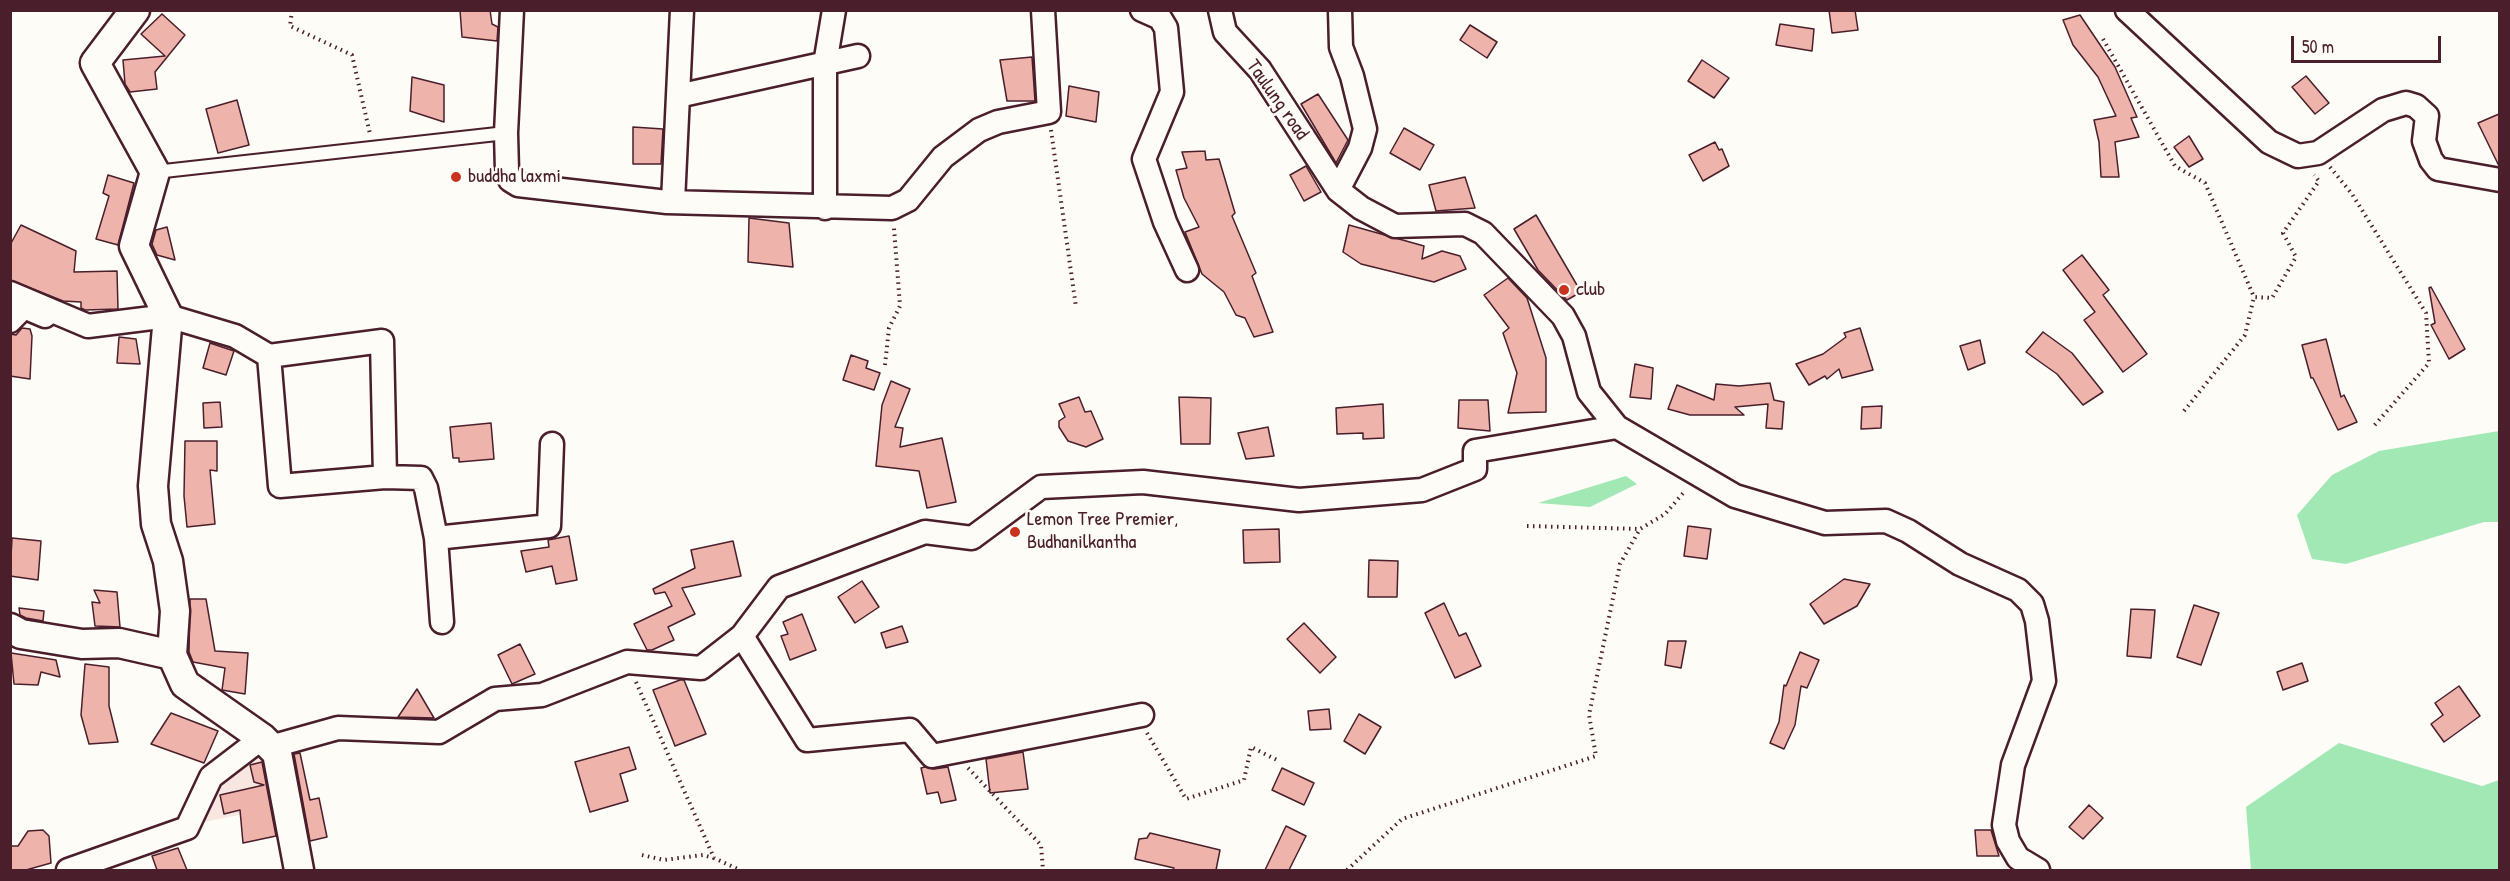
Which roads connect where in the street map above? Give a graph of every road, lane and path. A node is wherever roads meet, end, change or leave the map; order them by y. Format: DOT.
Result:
graph roads {
  1 [pos="135,10"];
  2 [pos="292,10"];
  3 [pos="512,10"];
  4 [pos="682,10"];
  5 [pos="834,10"];
  6 [pos="1043,10"];
  7 [pos="1142,10"];
  8 [pos="1220,10"];
  9 [pos="1340,10"];
  10 [pos="2127,10"];
  11 [pos="2103,39"];
  12 [pos="858,56"];
  13 [pos="825,64"];
  14 [pos="678,96"];
  15 [pos="1049,112"];
  16 [pos="506,133"];
  17 [pos="376,149"];
  18 [pos="2308,154"];
  19 [pos="155,172"];
  20 [pos="2499,180"];
  21 [pos="1338,190"];
  22 [pos="673,202"];
  23 [pos="825,207"];
  24 [pos="892,208"];
  25 [pos="1187,270"];
  26 [pos="10,293"];
  27 [pos="2254,297"];
  28 [pos="1076,307"];
  29 [pos="168,316"];
  30 [pos="10,321"];
  31 [pos="88,326"];
  32 [pos="269,356"];
  33 [pos="885,365"];
  34 [pos="2184,411"];
  35 [pos="1617,427"];
  36 [pos="2373,427"];
  37 [pos="552,444"];
  38 [pos="1699,475"];
  39 [pos="384,477"];
  40 [pos="1527,526"];
  41 [pos="1640,529"];
  42 [pos="436,538"];
  43 [pos="442,622"];
  44 [pos="10,628"];
  45 [pos="742,636"];
  46 [pos="172,655"];
  47 [pos="627,662"];
  48 [pos="1142,715"];
  49 [pos="266,742"];
  50 [pos="952,752"];
  51 [pos="1279,761"];
  52 [pos="642,855"];
  53 [pos="714,858"];
  54 [pos="68,870"];
  55 [pos="299,870"];
  56 [pos="740,870"];
  57 [pos="1043,870"];
  58 [pos="1347,870"];
  59 [pos="2038,870"];
  1 -- 19 [label="street"];
  2 -- 17 [label="path"];
  3 -- 16 [label="street"];
  4 -- 14 [label="street"];
  5 -- 13 [label="street"];
  6 -- 15 [label="street"];
  7 -- 25 [label="street"];
  8 -- 21 [label="street, Taulung road"];
  9 -- 21 [label="street"];
  10 -- 18 [label="street"];
  11 -- 27 [label="path"];
  12 -- 13 [label="street"];
  13 -- 14 [label="street"];
  13 -- 23 [label="street"];
  14 -- 22 [label="street"];
  15 -- 24 [label="street"];
  15 -- 28 [label="path"];
  16 -- 17 [label="lane"];
  16 -- 22 [label="street"];
  17 -- 19 [label="lane"];
  18 -- 20 [label="street"];
  18 -- 27 [label="path"];
  18 -- 36 [label="path"];
  19 -- 29 [label="street"];
  21 -- 35 [label="street, Taulung road"];
  22 -- 23 [label="street"];
  23 -- 24 [label="street"];
  24 -- 33 [label="path"];
  26 -- 31 [label="street"];
  27 -- 34 [label="path"];
  29 -- 31 [label="street"];
  29 -- 32 [label="street"];
  29 -- 46 [label="street"];
  30 -- 31 [label="street"];
  32 -- 39 [label="street"];
  32 -- 39 [label="street"];
  35 -- 38 [label="street"];
  35 -- 45 [label="street"];
  37 -- 42 [label="street"];
  38 -- 41 [label="path"];
  38 -- 59 [label="street"];
  39 -- 42 [label="street"];
  40 -- 41 [label="path"];
  41 -- 58 [label="path"];
  42 -- 43 [label="street"];
  44 -- 46 [label="street"];
  45 -- 47 [label="street"];
  45 -- 50 [label="street"];
  46 -- 49 [label="street"];
  47 -- 49 [label="street"];
  47 -- 53 [label="path"];
  48 -- 50 [label="street"];
  48 -- 51 [label="path"];
  49 -- 54 [label="street"];
  49 -- 55 [label="street"];
  50 -- 57 [label="path"];
  52 -- 53 [label="path"];
  53 -- 56 [label="path"];
}
